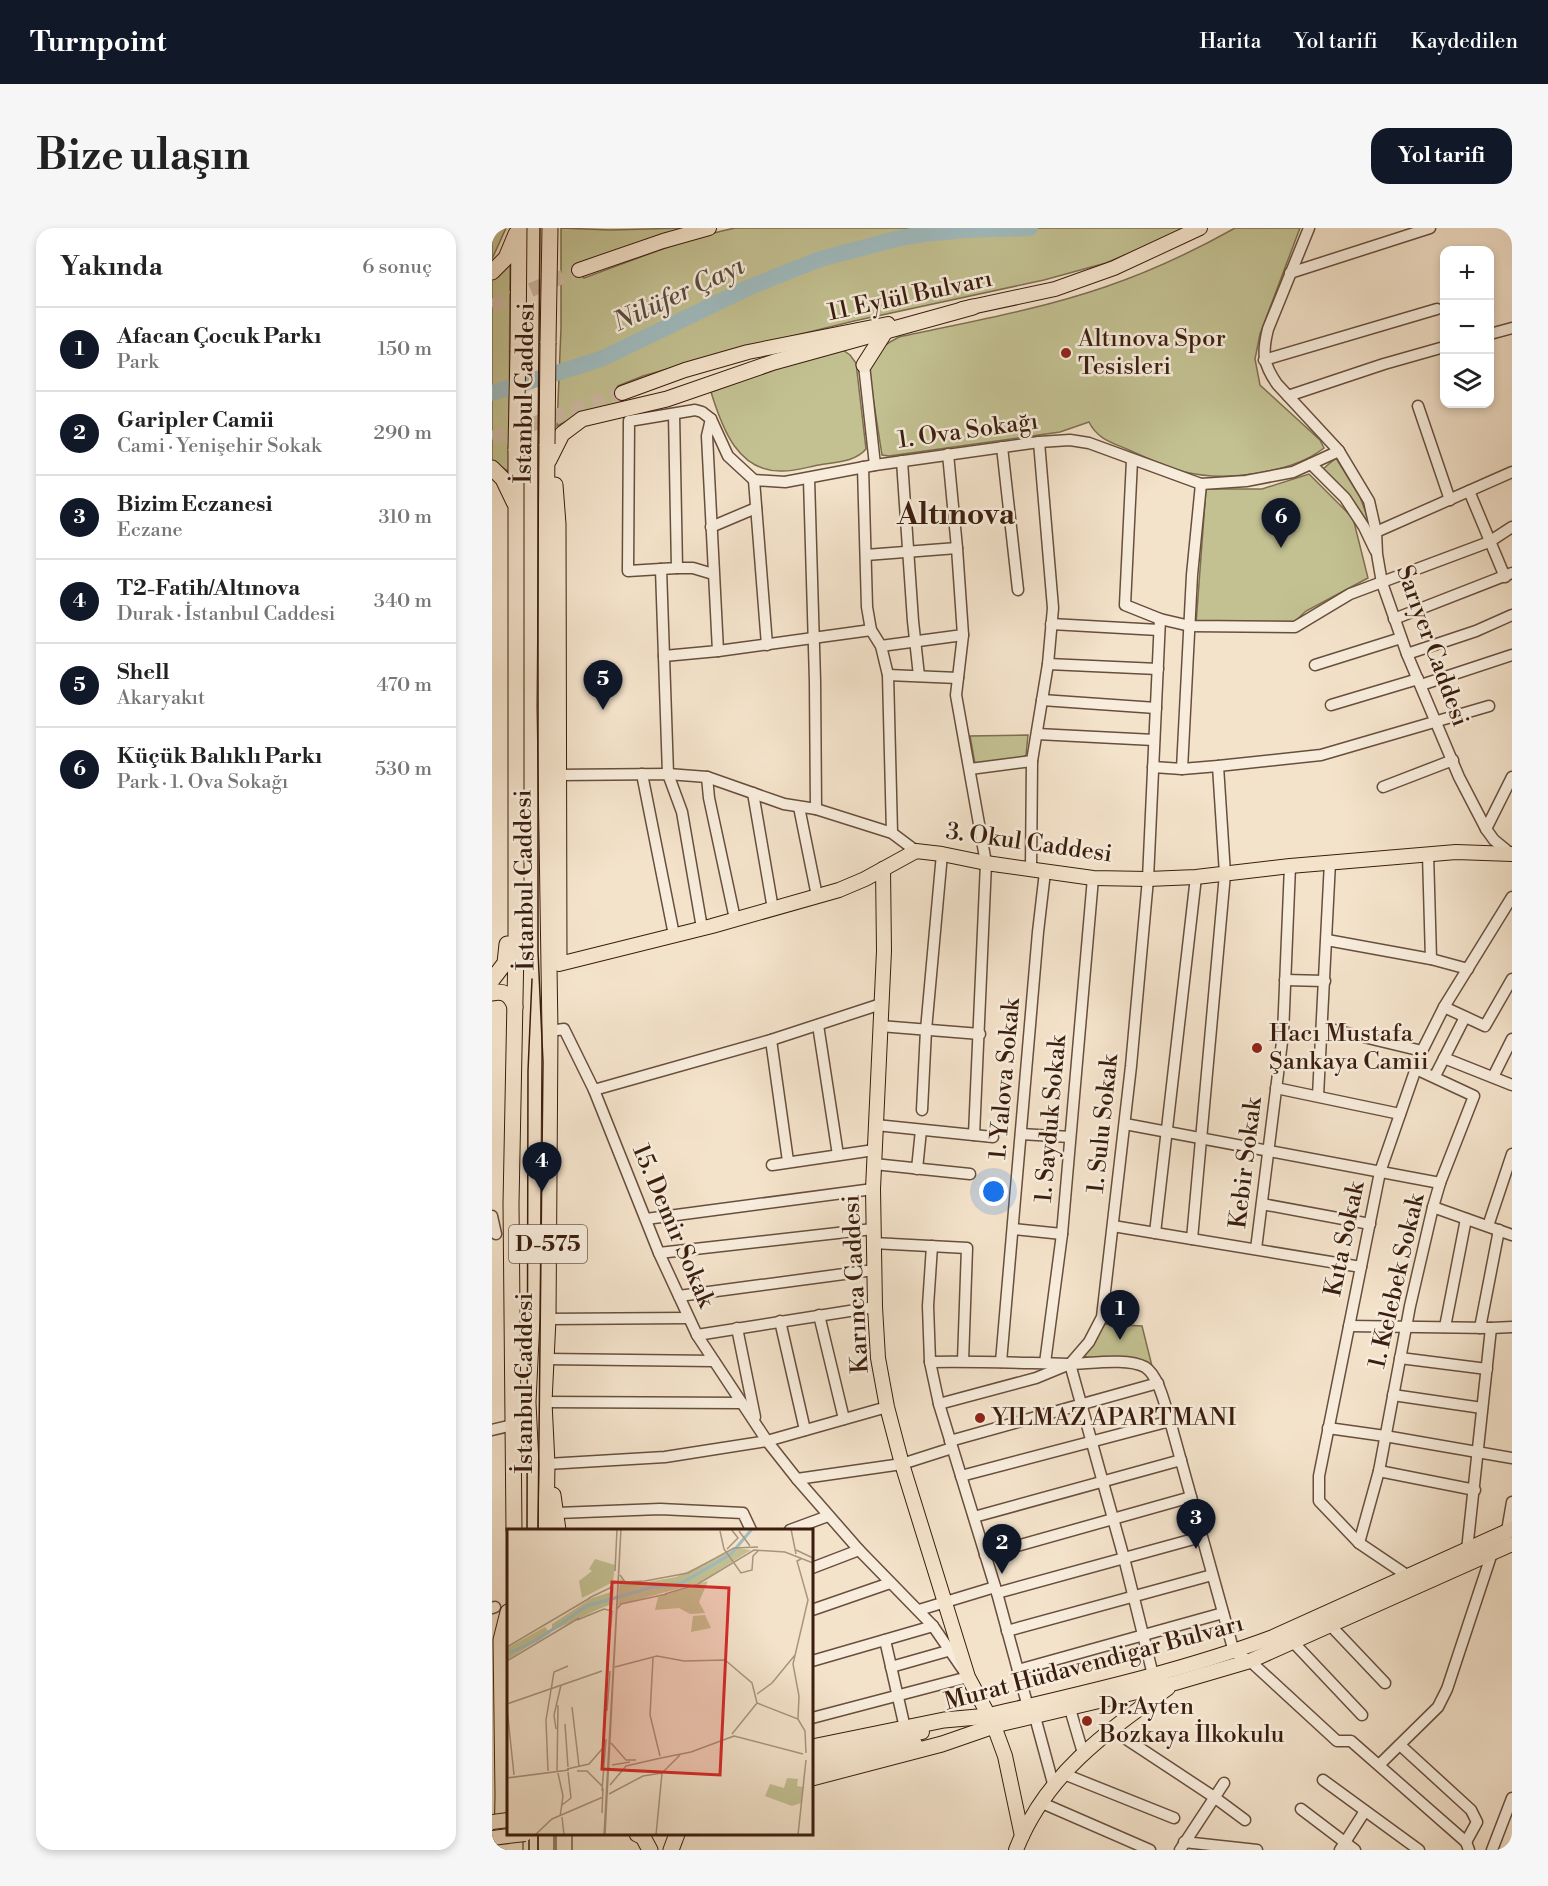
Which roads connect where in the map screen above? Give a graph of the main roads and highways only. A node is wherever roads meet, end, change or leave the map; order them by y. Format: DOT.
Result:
graph roads {
  1 [pos="518,228"];
  2 [pos="550,228"];
  3 [pos="709,228"];
  4 [pos="1200,228"];
  5 [pos="579,270"];
  6 [pos="492,272"];
  7 [pos="973,307"];
  8 [pos="885,332"];
  9 [pos="846,342"];
  10 [pos="622,393"];
  11 [pos="547,465"];
  12 [pos="492,468"];
  13 [pos="517,508"];
  14 [pos="1511,853"];
  15 [pos="883,869"];
  16 [pos="516,954"];
  17 [pos="552,963"];
  18 [pos="492,981"];
  19 [pos="492,993"];
  20 [pos="514,1007"];
  21 [pos="547,1464"];
  22 [pos="514,1529"];
  23 [pos="546,1529"];
  24 [pos="558,1529"];
  25 [pos="1510,1534"];
  26 [pos="498,1609"];
  27 [pos="501,1640"];
  28 [pos="492,1676"];
  29 [pos="1175,1683"];
  30 [pos="1031,1712"];
  31 [pos="991,1721"];
  32 [pos="813,1747"];
  33 [pos="492,1758"];
  34 [pos="813,1758"];
  35 [pos="813,1769"];
  36 [pos="813,1778"];
  37 [pos="503,1796"];
  38 [pos="507,1820"];
  39 [pos="492,1822"];
  40 [pos="512,1835"];
  41 [pos="640,1835"];
  42 [pos="676,1835"];
  43 [pos="1022,1836"];
  44 [pos="492,1838"];
  45 [pos="502,1850"];
  46 [pos="650,1850"];
  47 [pos="670,1850"];
  48 [pos="1016,1850"];
  1 -- 6 [label="highway"];
  1 -- 13 [label="highway, İstanbul Caddesi, bridge"];
  2 -- 11 [label="highway, İstanbul Caddesi, bridge"];
  3 -- 5 [label="main road"];
  4 -- 7 [label="main road, 11 Eylül Bulvarı"];
  7 -- 8 [label="highway"];
  7 -- 10 [label="main road, 11 Eylül Bulvarı"];
  8 -- 9 [label="highway"];
  8 -- 9 [label="highway"];
  9 -- 11 [label="highway"];
  11 -- 17 [label="highway, İstanbul Caddesi"];
  11 -- 17 [label="highway"];
  12 -- 13 [label="highway"];
  13 -- 16 [label="highway, İstanbul Caddesi"];
  13 -- 18 [label="highway"];
  14 -- 15 [label="main road, 3. Okul Caddesi"];
  15 -- 17 [label="main road, 3. Okul Caddesi"];
  15 -- 31 [label="main road, Karınca Caddesi"];
  16 -- 18 [label="highway"];
  16 -- 20 [label="highway, İstanbul Caddesi"];
  17 -- 21 [label="highway, İstanbul Caddesi / D-575"];
  19 -- 20 [label="highway"];
  20 -- 22 [label="highway, İstanbul Caddesi"];
  21 -- 23 [label="highway, İstanbul Caddesi / D-575"];
  21 -- 24 [label="highway"];
  25 -- 29 [label="main road, Murat Hüdavendigar Bulvarı"];
  25 -- 30 [label="main road, Murat Hüdavendigar Bulvarı"];
  26 -- 27 [label="highway"];
  27 -- 28 [label="highway"];
  27 -- 37 [label="highway"];
  29 -- 30 [label="main road, Murat Hüdavendigar Bulvarı"];
  29 -- 43 [label="main road"];
  30 -- 31 [label="main road, Murat Hüdavendigar Bulvarı"];
  31 -- 32 [label="highway"];
  31 -- 34 [label="main road, Murat Hüdavendigar Bulvarı"];
  31 -- 35 [label="main road, Murat Hüdavendigar Bulvarı"];
  31 -- 36 [label="highway"];
  31 -- 43 [label="main road, Karınca Caddesi"];
  33 -- 37 [label="highway"];
  37 -- 45 [label="highway"];
  38 -- 39 [label="main road, bridge"];
  40 -- 44 [label="main road, bridge"];
  41 -- 46 [label="highway"];
  42 -- 47 [label="highway"];
  43 -- 48 [label="main road"];
}
